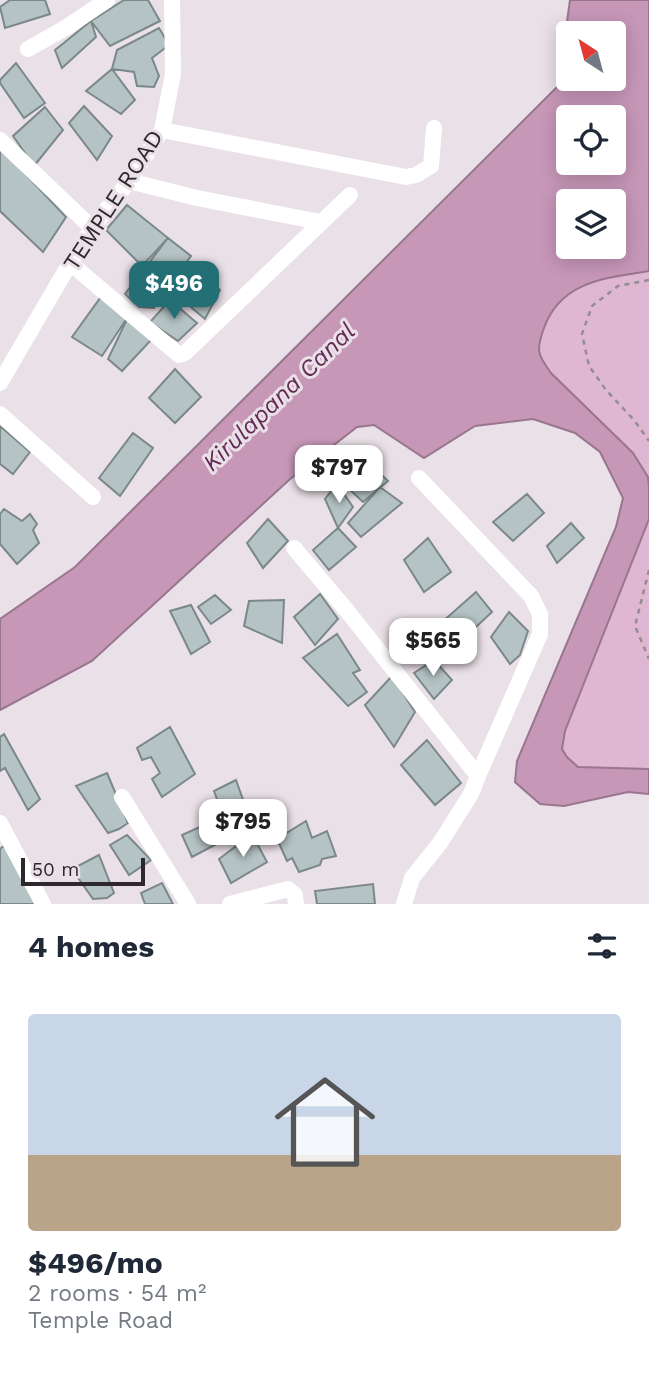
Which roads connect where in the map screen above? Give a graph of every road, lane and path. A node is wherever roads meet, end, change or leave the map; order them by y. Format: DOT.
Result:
graph roads {
  1 [pos="107,0"];
  2 [pos="172,0"];
  3 [pos="28,49"];
  4 [pos="434,128"];
  5 [pos="162,130"];
  6 [pos="0,141"];
  7 [pos="129,181"];
  8 [pos="350,195"];
  9 [pos="320,222"];
  10 [pos="92,228"];
  11 [pos="70,263"];
  12 [pos="649,280"];
  13 [pos="0,383"];
  14 [pos="0,414"];
  15 [pos="649,441"];
  16 [pos="419,478"];
  17 [pos="93,497"];
  18 [pos="295,548"];
  19 [pos="649,570"];
  20 [pos="649,659"];
  21 [pos="478,776"];
  22 [pos="122,797"];
  23 [pos="0,823"];
  24 [pos="43,904"];
  25 [pos="188,904"];
  26 [pos="230,904"];
  27 [pos="296,904"];
  28 [pos="404,904"];
  1 -- 3 [label="street"];
  2 -- 5 [label="street, TEMPLE ROAD"];
  4 -- 5 [label="street"];
  5 -- 7 [label="street, TEMPLE ROAD"];
  6 -- 10 [label="street"];
  7 -- 9 [label="street"];
  7 -- 10 [label="street, TEMPLE ROAD"];
  8 -- 9 [label="street"];
  9 -- 11 [label="street"];
  10 -- 11 [label="street, TEMPLE ROAD"];
  11 -- 13 [label="street, TEMPLE ROAD"];
  12 -- 15 [label="path"];
  14 -- 17 [label="street"];
  16 -- 21 [label="street"];
  18 -- 21 [label="street"];
  19 -- 20 [label="path"];
  21 -- 28 [label="street"];
  22 -- 25 [label="street"];
  23 -- 24 [label="street"];
  26 -- 27 [label="street"];
}
